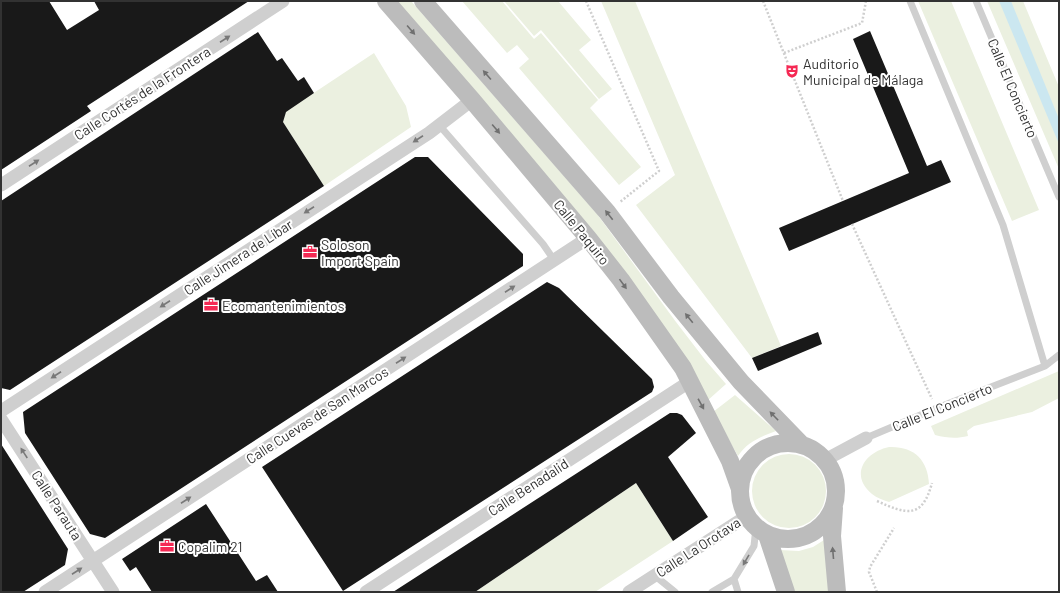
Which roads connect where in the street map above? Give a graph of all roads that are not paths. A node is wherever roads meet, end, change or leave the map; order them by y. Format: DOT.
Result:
graph roads {
  1 [pos="283,1"];
  2 [pos="386,1"];
  3 [pos="423,1"];
  4 [pos="910,1"];
  5 [pos="976,1"];
  6 [pos="472,100"];
  7 [pos="439,125"];
  8 [pos="1,185"];
  9 [pos="1059,196"];
  10 [pos="588,238"];
  11 [pos="554,260"];
  12 [pos="1059,355"];
  13 [pos="1045,366"];
  14 [pos="689,382"];
  15 [pos="1,411"];
  16 [pos="1,419"];
  17 [pos="866,438"];
  18 [pos="801,444"];
  19 [pos="825,460"];
  20 [pos="740,489"];
  21 [pos="835,503"];
  22 [pos="757,526"];
  23 [pos="93,560"];
  24 [pos="654,575"];
  25 [pos="734,579"];
  26 [pos="715,591"];
  27 [pos="45,592"];
  28 [pos="113,592"];
  29 [pos="366,592"];
  30 [pos="629,592"];
  31 [pos="676,592"];
  32 [pos="738,592"];
  33 [pos="786,592"];
  34 [pos="837,592"];
  8 -- 1 [label="street, Calle Cortés de la Frontera, one-way"];
  2 -- 6 [label="main road, Calle Paquiro, one-way"];
  18 -- 3 [label="main road, one-way"];
  4 -- 13 [label="lane"];
  5 -- 9 [label="lane, Calle El Concierto"];
  6 -- 7 [label="street, Calle Jimera de Líbar"];
  6 -- 10 [label="main road, Calle Paquiro, one-way"];
  7 -- 11 [label="lane"];
  7 -- 15 [label="street, Calle Jimera de Líbar, one-way"];
  10 -- 11 [label="street, Calle Cuevas de San Marcos"];
  10 -- 14 [label="main road, Calle Paquiro, one-way"];
  23 -- 11 [label="street, Calle Cuevas de San Marcos, one-way"];
  12 -- 13 [label="lane, Calle El Concierto"];
  13 -- 17 [label="lane, Calle El Concierto"];
  14 -- 20 [label="main road, Calle Paquiro, one-way"];
  14 -- 29 [label="street, Calle Benadalid"];
  23 -- 16 [label="street, Calle Parauta, one-way"];
  17 -- 19 [label="street, Calle El Concierto"];
  18 -- 19 [label="main road"];
  18 -- 20 [label="main road"];
  19 -- 21 [label="main road"];
  20 -- 22 [label="main road"];
  21 -- 22 [label="main road"];
  34 -- 21 [label="main road, one-way"];
  22 -- 24 [label="street, Calle La Orotava"];
  22 -- 25 [label="lane, one-way"];
  22 -- 33 [label="main road"];
  27 -- 23 [label="street, Calle Cuevas de San Marcos, one-way"];
  23 -- 28 [label="street, Calle Parauta"];
  24 -- 30 [label="street, Calle La Orotava"];
  24 -- 31 [label="lane"];
  25 -- 26 [label="lane"];
  25 -- 32 [label="lane"];
}
